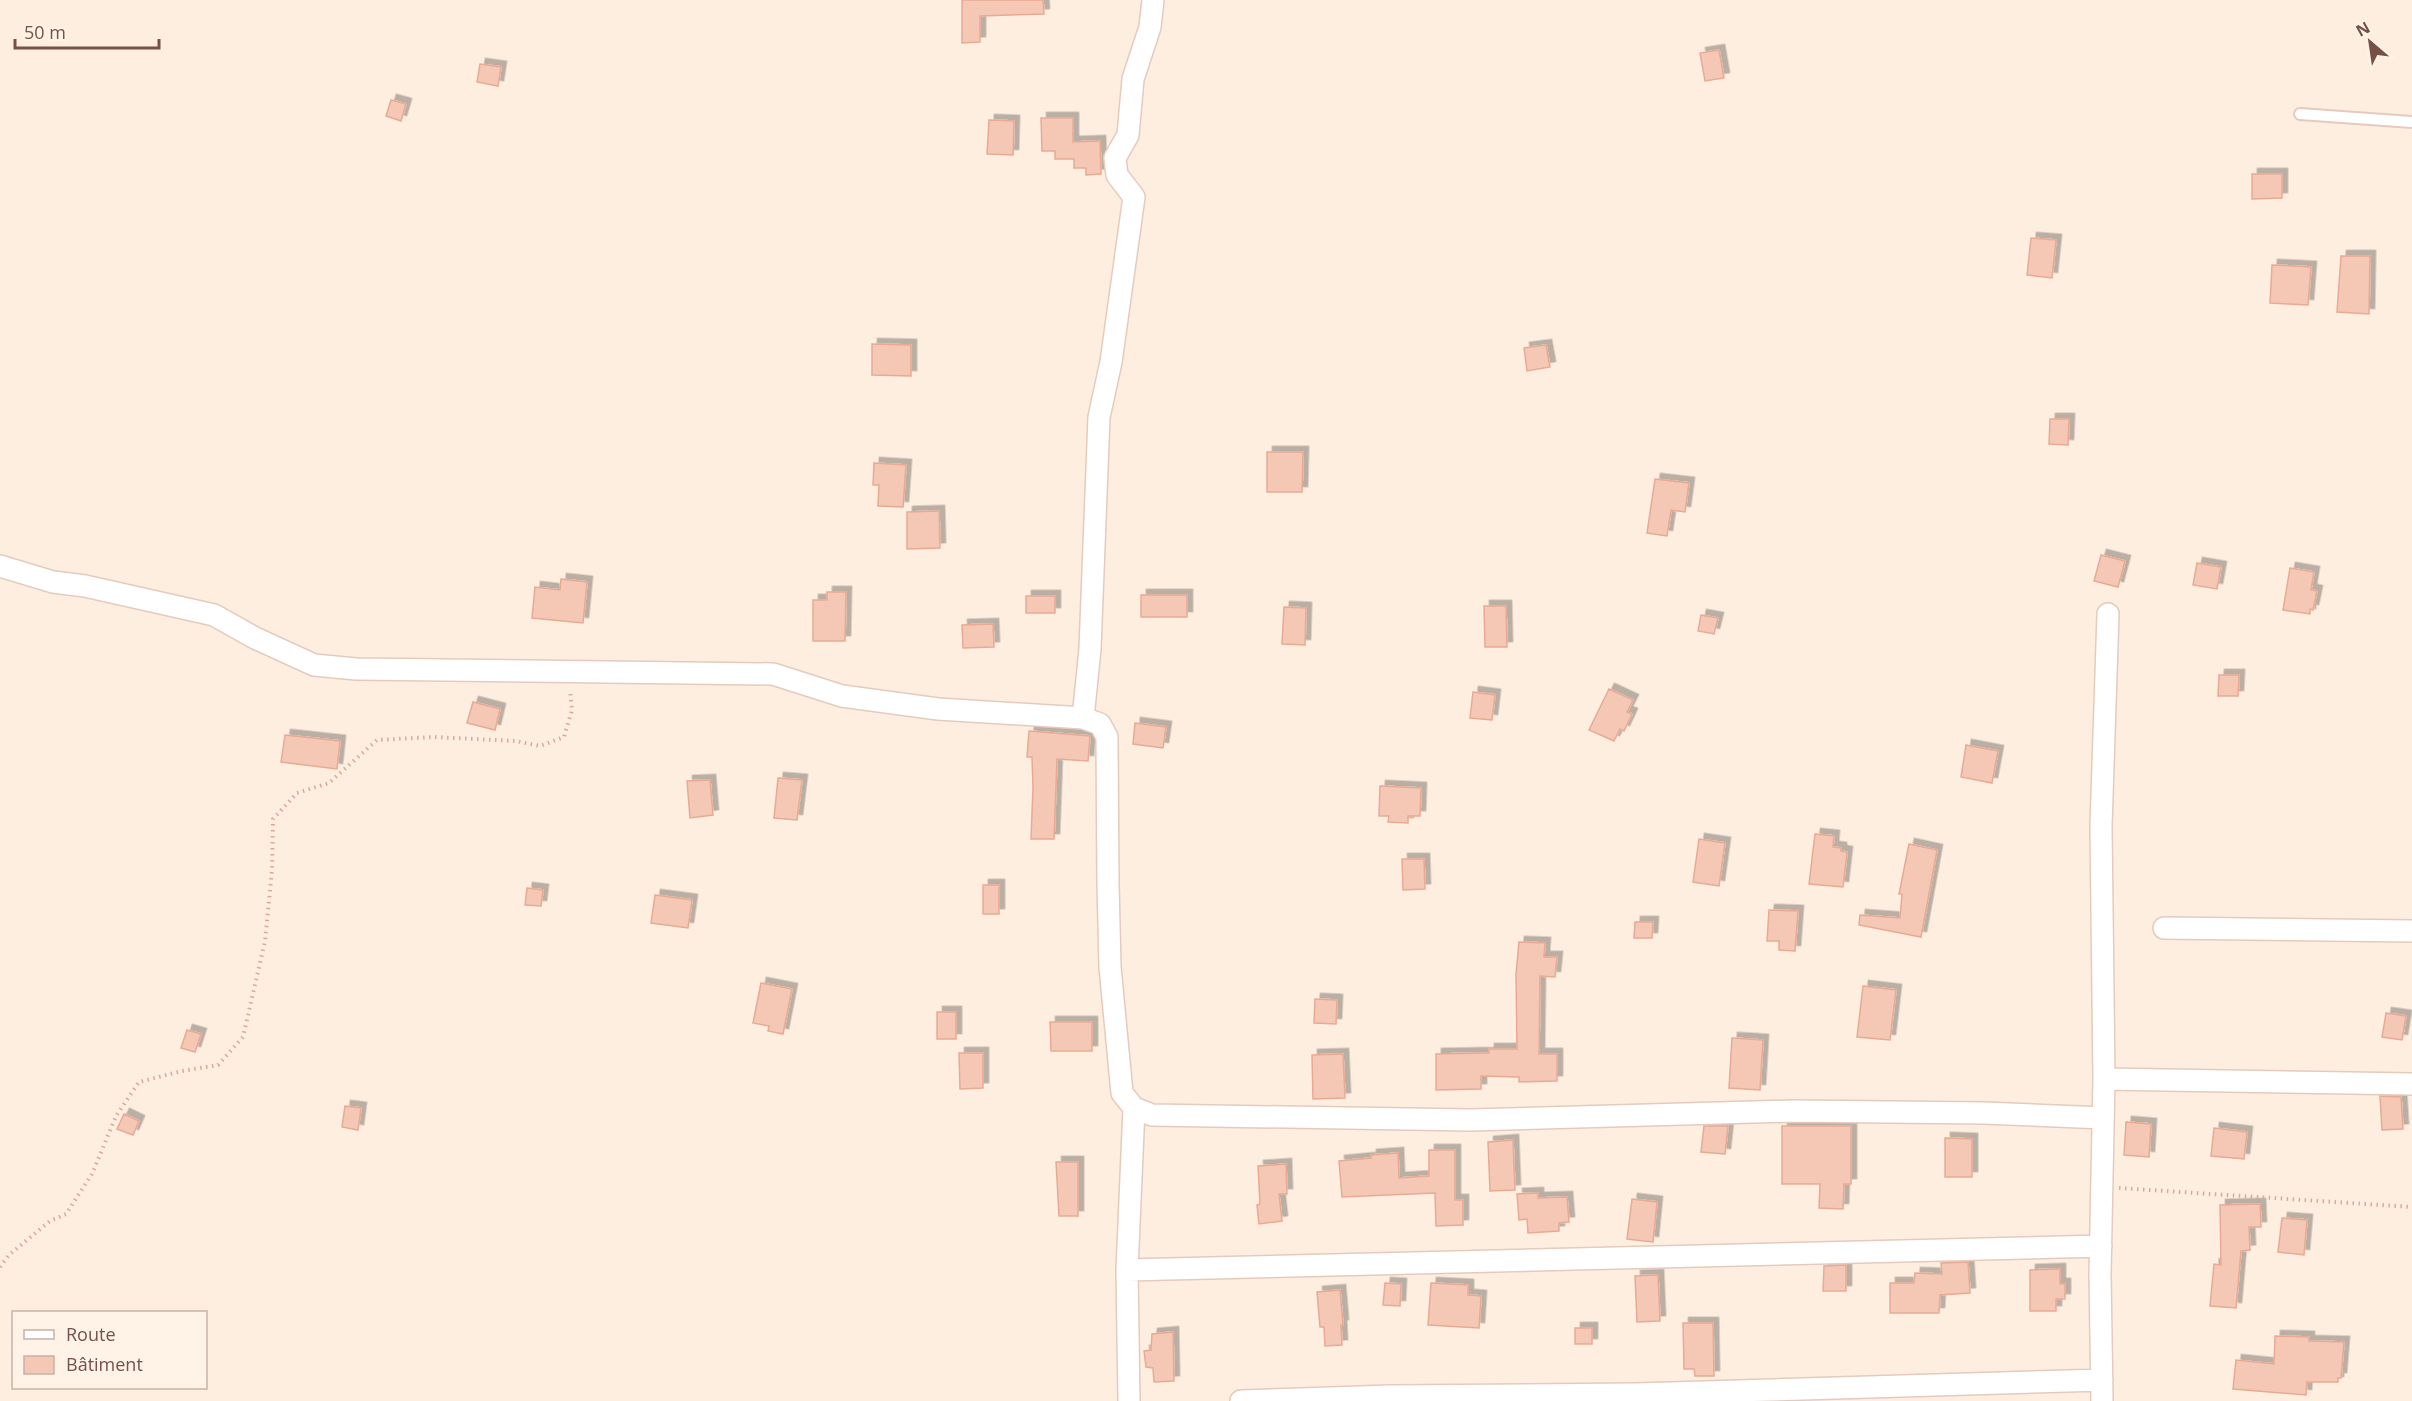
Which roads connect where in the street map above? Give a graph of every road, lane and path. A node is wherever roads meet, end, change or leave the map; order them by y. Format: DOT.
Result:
graph roads {
  1 [pos="1153,0"];
  2 [pos="2300,114"];
  3 [pos="2412,122"];
  4 [pos="0,566"];
  5 [pos="2108,614"];
  6 [pos="569,671"];
  7 [pos="1083,718"];
  8 [pos="2164,928"];
  9 [pos="2412,931"];
  10 [pos="2104,1079"];
  11 [pos="2412,1084"];
  12 [pos="1134,1108"];
  13 [pos="2103,1118"];
  14 [pos="2102,1187"];
  15 [pos="2412,1207"];
  16 [pos="2101,1246"];
  17 [pos="0,1267"];
  18 [pos="1126,1270"];
  19 [pos="2102,1380"];
  20 [pos="1129,1401"];
  21 [pos="1241,1401"];
  22 [pos="2102,1401"];
  1 -- 7 [label="street"];
  2 -- 3 [label="lane"];
  4 -- 6 [label="street"];
  5 -- 10 [label="street"];
  6 -- 7 [label="street"];
  6 -- 17 [label="path"];
  7 -- 12 [label="street"];
  8 -- 9 [label="street"];
  10 -- 11 [label="street"];
  10 -- 13 [label="street"];
  12 -- 13 [label="street"];
  12 -- 18 [label="street"];
  13 -- 14 [label="street"];
  14 -- 15 [label="path"];
  14 -- 16 [label="street"];
  16 -- 18 [label="street"];
  16 -- 19 [label="street"];
  18 -- 20 [label="street"];
  19 -- 21 [label="street"];
  19 -- 22 [label="street"];
}
